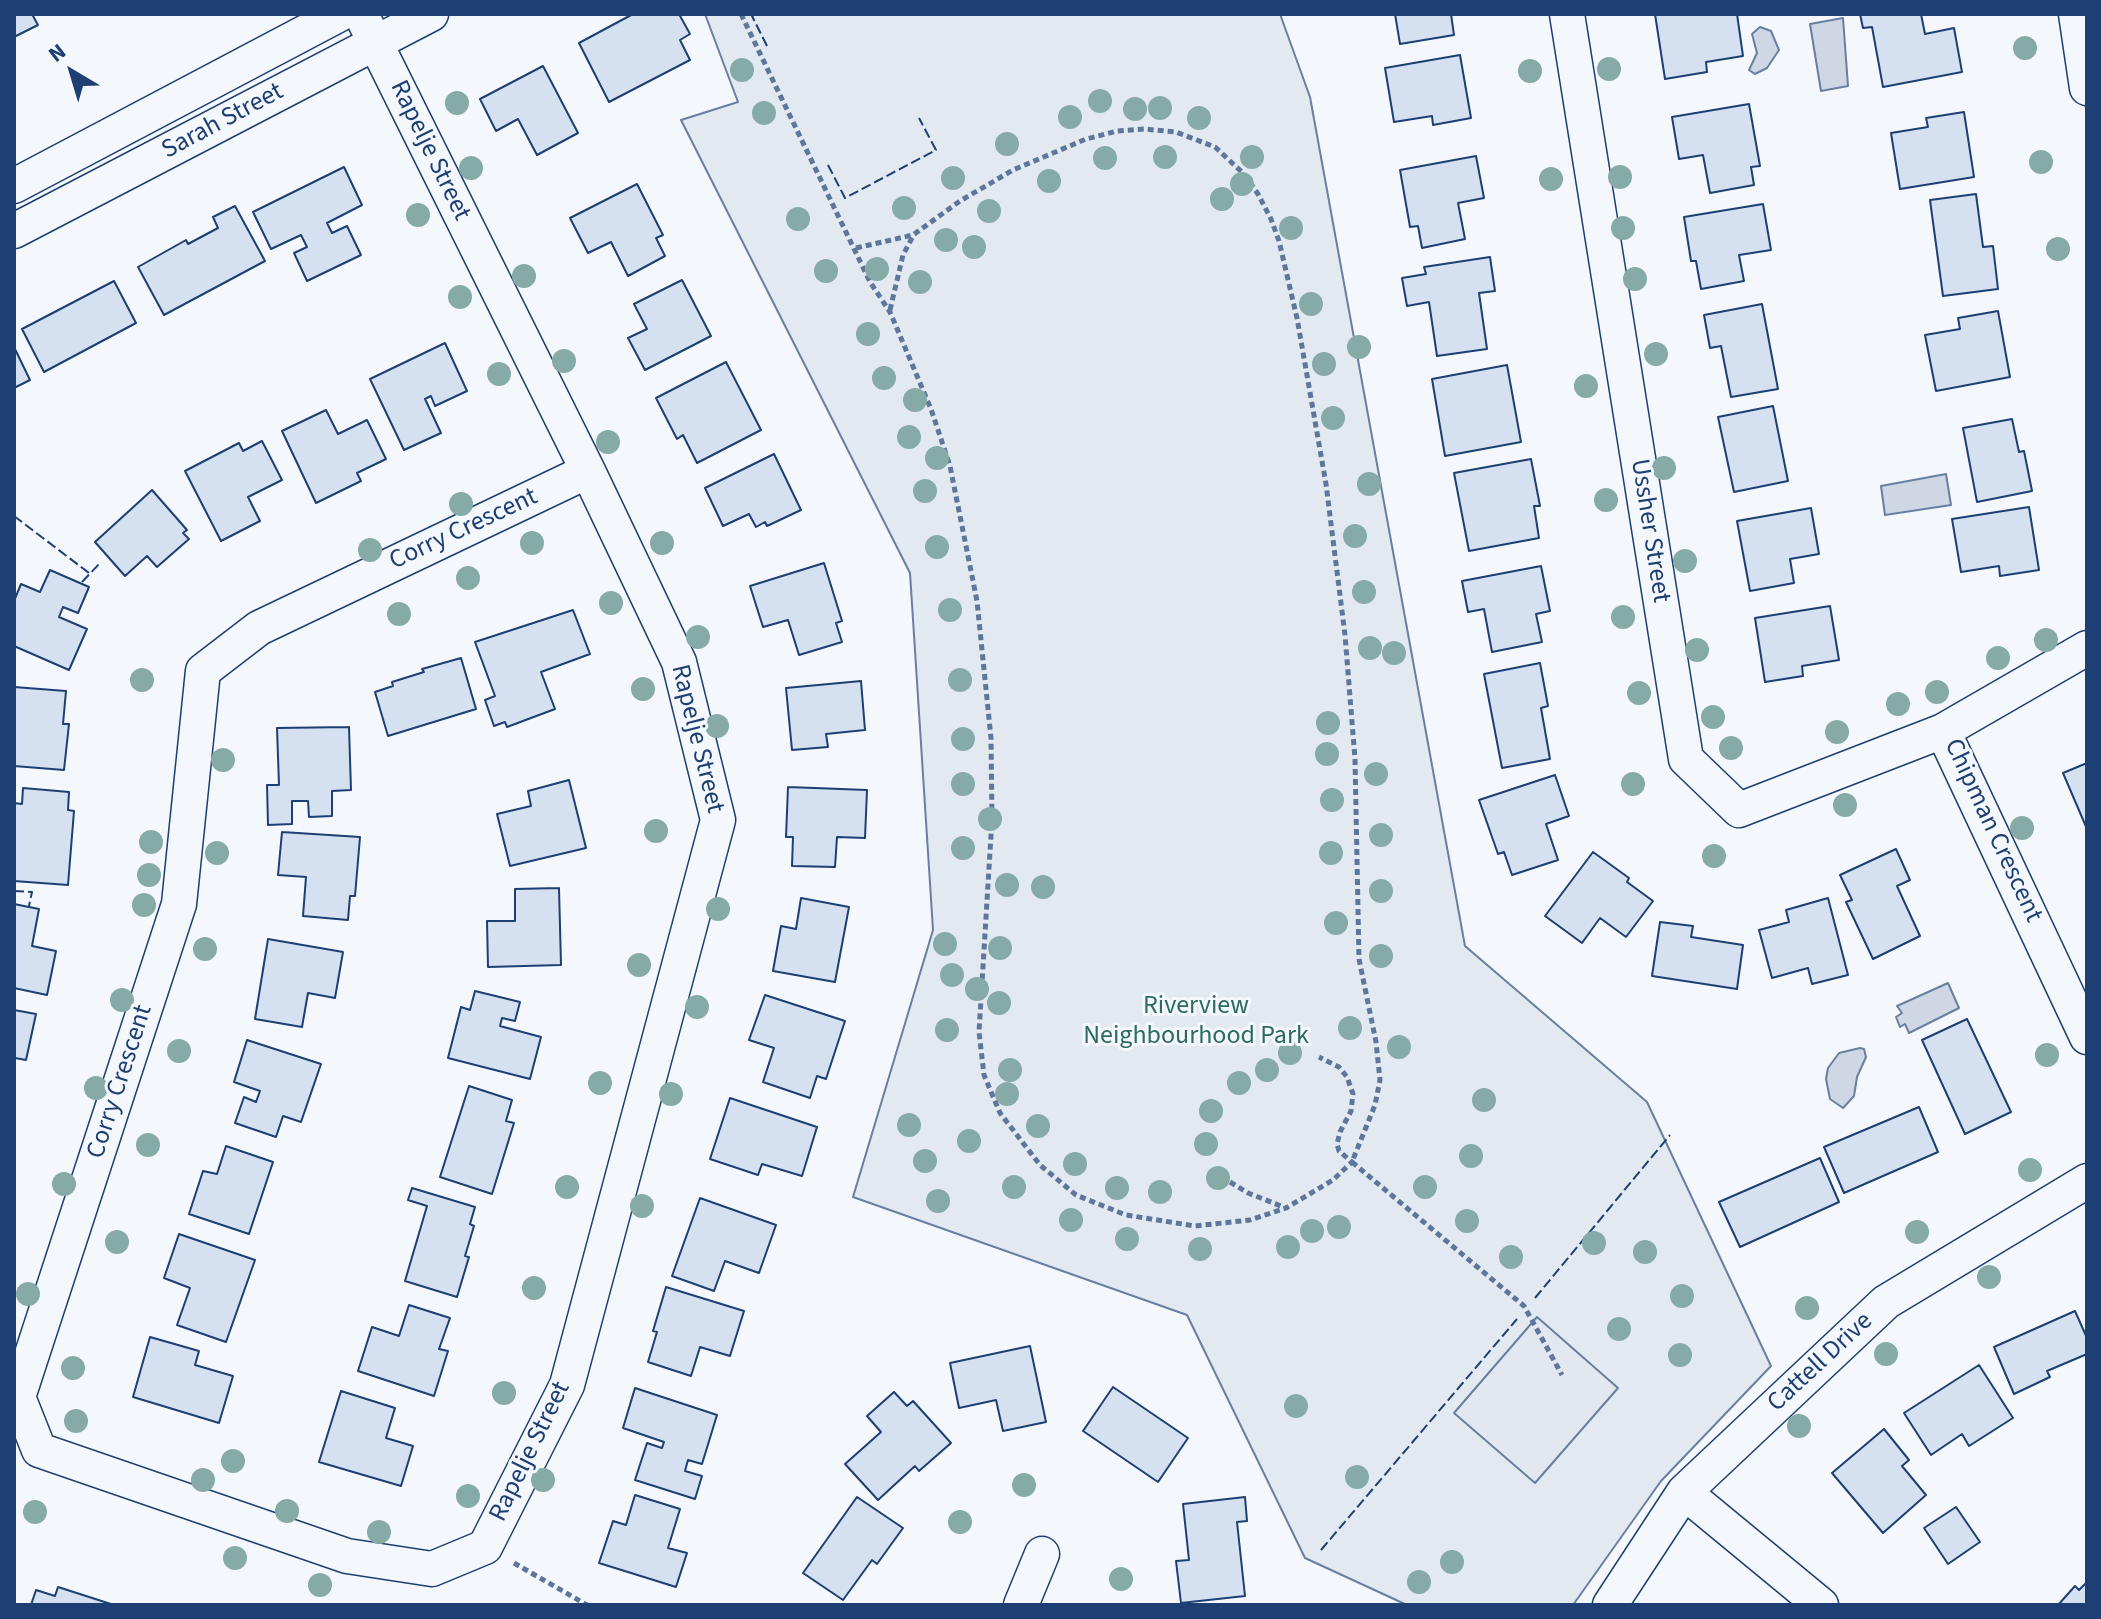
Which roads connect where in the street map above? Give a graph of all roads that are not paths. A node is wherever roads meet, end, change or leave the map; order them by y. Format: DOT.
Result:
graph roads {
  1 [pos="340,14"];
  2 [pos="431,14"];
  3 [pos="1567,14"];
  4 [pos="2076,14"];
  5 [pos="368,28"];
  6 [pos="2087,88"];
  7 [pos="14,186"];
  8 [pos="14,231"];
  9 [pos="588,471"];
  10 [pos="2087,648"];
  11 [pos="1943,731"];
  12 [pos="2087,1037"];
  13 [pos="2087,1181"];
  14 [pos="1684,1492"];
  15 [pos="485,1547"];
  16 [pos="1042,1554"];
  17 [pos="1021,1605"];
  18 [pos="1610,1605"];
  19 [pos="1821,1605"];
  1 -- 7 [label="street, Sarah Street"];
  2 -- 5 [label="street, Sarah Street"];
  3 -- 11 [label="street, Ussher Street"];
  4 -- 6 [label="street"];
  5 -- 8 [label="street, Sarah Street"];
  5 -- 9 [label="street, Rapelje Street"];
  9 -- 15 [label="street, Rapelje Street"];
  9 -- 15 [label="street, Corry Crescent"];
  10 -- 11 [label="street, Chipman Crescent"];
  11 -- 12 [label="street, Chipman Crescent"];
  13 -- 14 [label="street, Cattell Drive"];
  14 -- 18 [label="street, Cattell Drive"];
  14 -- 19 [label="street"];
  16 -- 17 [label="street"];
}
